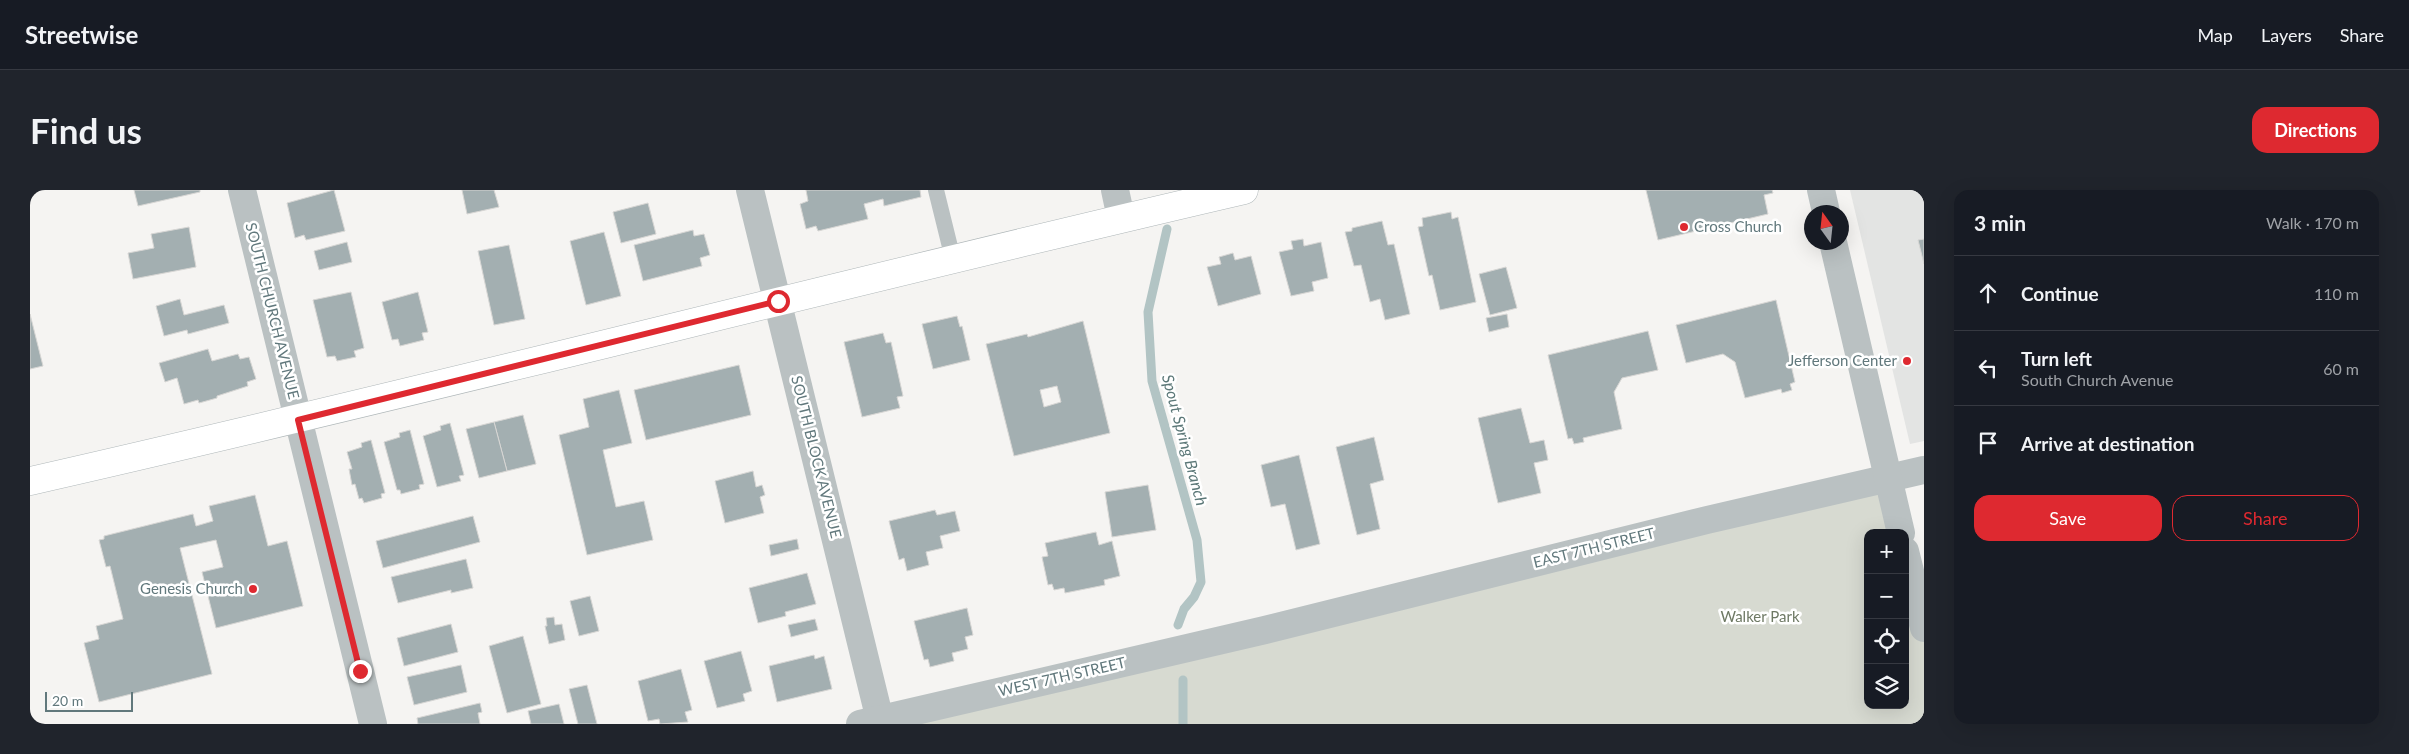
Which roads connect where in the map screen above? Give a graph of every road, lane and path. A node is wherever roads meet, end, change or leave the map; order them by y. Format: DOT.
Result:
graph roads {
  1 [pos="242,190"];
  2 [pos="750,190"];
  3 [pos="936,190"];
  4 [pos="1115,190"];
  5 [pos="1244,190"];
  6 [pos="1821,190"];
  7 [pos="1824,205"];
  8 [pos="1122,218"];
  9 [pos="1835,250"];
  10 [pos="953,259"];
  11 [pos="778,301"];
  12 [pos="298,420"];
  13 [pos="1924,470"];
  14 [pos="1887,478"];
  15 [pos="30,481"];
  16 [pos="1900,529"];
  17 [pos="1909,567"];
  18 [pos="1924,628"];
  19 [pos="1265,630"];
  20 [pos="873,722"];
  21 [pos="373,724"];
  1 -- 12 [label="street, SOUTH CHURCH AVENUE"];
  2 -- 11 [label="street, SOUTH BLOCK AVENUE"];
  3 -- 10 [label="lane"];
  4 -- 8 [label="street"];
  5 -- 8 [label="main road"];
  6 -- 7 [label="street"];
  8 -- 10 [label="main road"];
  9 -- 14 [label="street"];
  10 -- 11 [label="main road"];
  11 -- 12 [label="main road"];
  11 -- 20 [label="street, SOUTH BLOCK AVENUE"];
  12 -- 15 [label="main road"];
  12 -- 21 [label="street, SOUTH CHURCH AVENUE"];
  13 -- 14 [label="street, EAST 7TH STREET"];
  14 -- 16 [label="street"];
  14 -- 19 [label="street, EAST 7TH STREET"];
  17 -- 18 [label="street"];
  19 -- 20 [label="street, WEST 7TH STREET"];
}
